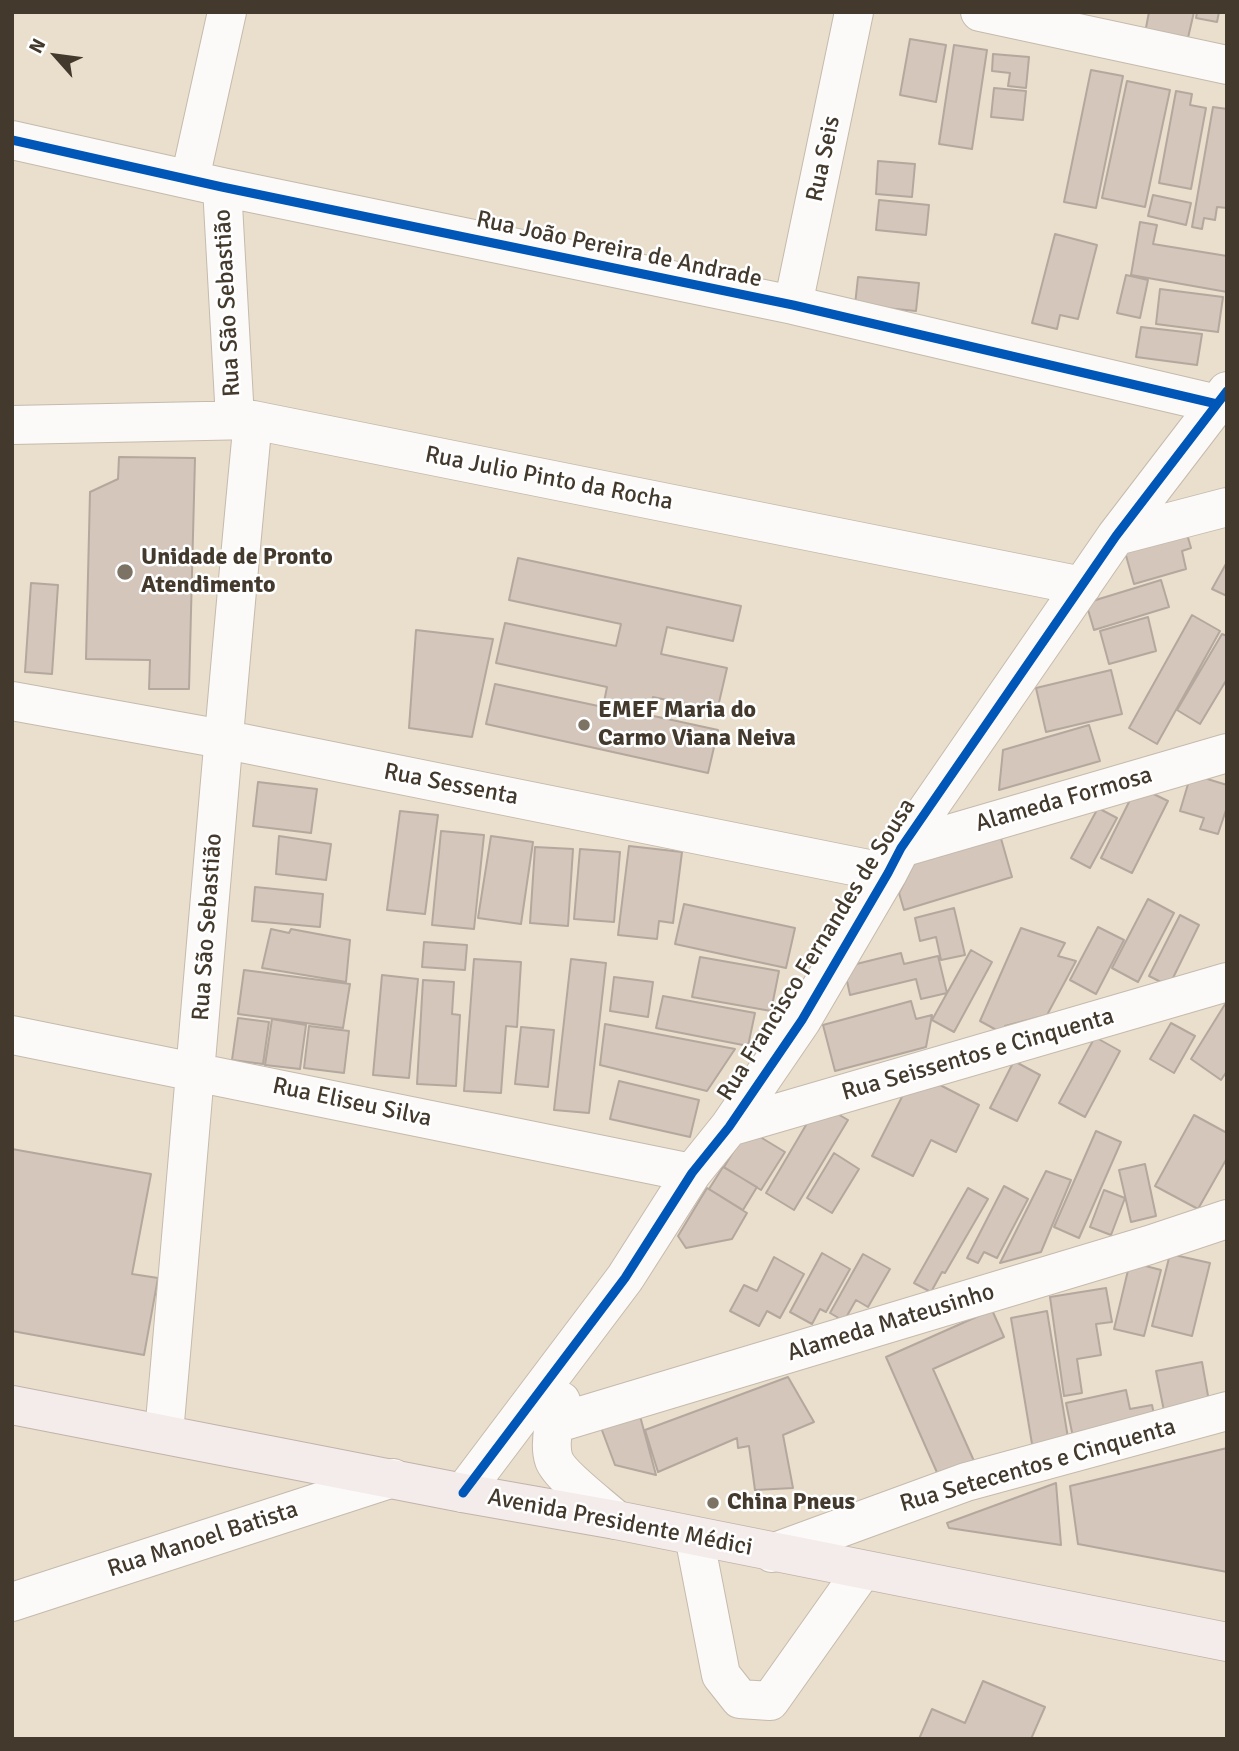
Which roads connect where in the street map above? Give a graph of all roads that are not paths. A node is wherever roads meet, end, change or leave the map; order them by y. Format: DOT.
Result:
graph roads {
  1 [pos="228,12"];
  2 [pos="854,12"];
  3 [pos="980,12"];
  4 [pos="1227,65"];
  5 [pos="12,141"];
  6 [pos="206,183"];
  7 [pos="793,305"];
  8 [pos="1222,398"];
  9 [pos="244,420"];
  10 [pos="12,425"];
  11 [pos="1227,507"];
  12 [pos="1116,536"];
  13 [pos="1082,586"];
  14 [pos="12,701"];
  15 [pos="222,739"];
  16 [pos="1227,753"];
  17 [pos="895,861"];
  18 [pos="1227,982"];
  19 [pos="12,1035"];
  20 [pos="197,1071"];
  21 [pos="729,1127"];
  22 [pos="692,1173"];
  23 [pos="1227,1219"];
  24 [pos="625,1278"];
  25 [pos="12,1405"];
  26 [pos="1227,1411"];
  27 [pos="554,1424"];
  28 [pos="164,1433"];
  29 [pos="393,1478"];
  30 [pos="463,1493"];
  31 [pos="616,1520"];
  32 [pos="694,1536"];
  33 [pos="772,1553"];
  34 [pos="862,1571"];
  35 [pos="12,1602"];
  36 [pos="1227,1643"];
  1 -- 6 [label="street, Rua São Sebastião"];
  2 -- 7 [label="street, Rua Seis"];
  3 -- 4 [label="street"];
  5 -- 6 [label="street, Rua João Pereira de Andrade"];
  6 -- 7 [label="street, Rua João Pereira de Andrade"];
  6 -- 9 [label="street, Rua São Sebastião"];
  7 -- 8 [label="street, Rua João Pereira de Andrade"];
  8 -- 12 [label="street, Rua Francisco Fernandes de Sousa"];
  9 -- 10 [label="street, Rua Julio Pinto da Rocha"];
  9 -- 13 [label="street, Rua Julio Pinto da Rocha"];
  9 -- 15 [label="street, Rua São Sebastião"];
  11 -- 12 [label="street"];
  12 -- 13 [label="street, Rua Francisco Fernandes de Sousa"];
  13 -- 17 [label="street, Rua Francisco Fernandes de Sousa"];
  14 -- 15 [label="street, Rua Sessenta"];
  15 -- 17 [label="street, Rua Sessenta"];
  15 -- 20 [label="street, Rua São Sebastião"];
  16 -- 17 [label="street, Alameda Formosa"];
  17 -- 21 [label="street, Rua Francisco Fernandes de Sousa"];
  18 -- 21 [label="street, Rua Seissentos e Cinquenta"];
  19 -- 20 [label="street, Rua Eliseu Silva"];
  20 -- 22 [label="street, Rua Eliseu Silva"];
  20 -- 28 [label="street, Rua São Sebastião"];
  21 -- 22 [label="street, Rua Francisco Fernandes de Sousa"];
  22 -- 24 [label="street, Rua Francisco Fernandes de Sousa"];
  23 -- 27 [label="street, Alameda Mateusinho"];
  24 -- 27 [label="street, Rua Francisco Fernandes de Sousa"];
  24 -- 30 [label="street, Rua Francisco Fernandes de Sousa"];
  25 -- 28 [label="main road, Avenida Presidente Médici"];
  26 -- 33 [label="street, Rua Setecentos e Cinquenta"];
  27 -- 31 [label="street, Rua Francisco Fernandes de Sousa"];
  28 -- 29 [label="main road, Avenida Presidente Médici"];
  29 -- 30 [label="main road, Avenida Presidente Médici"];
  29 -- 35 [label="street, Rua Manoel Batista"];
  30 -- 31 [label="main road, Avenida Presidente Médici"];
  31 -- 32 [label="main road, Avenida Presidente Médici"];
  32 -- 33 [label="main road, Avenida Presidente Médici"];
  32 -- 34 [label="street"];
  33 -- 34 [label="main road, Avenida Presidente Médici"];
  34 -- 36 [label="main road, Avenida Presidente Médici"];
}
